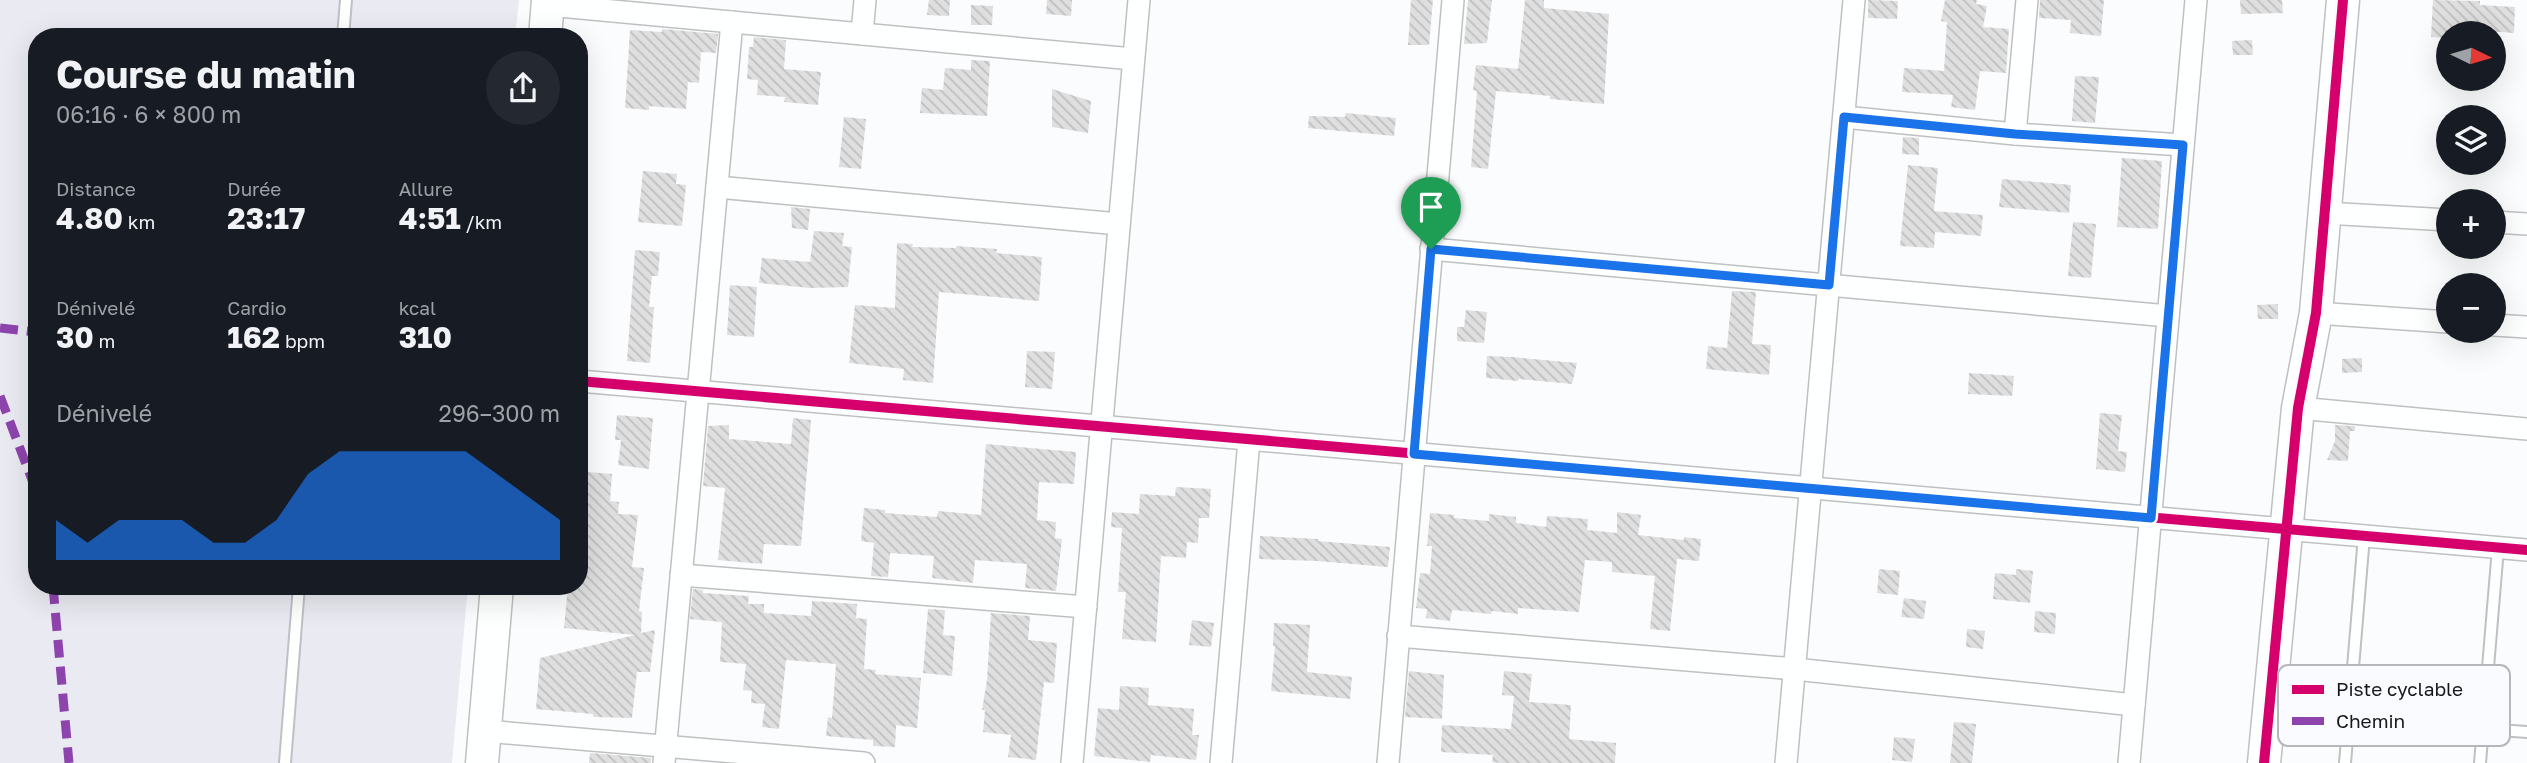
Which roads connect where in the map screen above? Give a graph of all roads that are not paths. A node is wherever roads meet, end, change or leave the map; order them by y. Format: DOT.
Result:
graph roads {
  1 [pos="346,0"];
  2 [pos="865,0"];
  3 [pos="1139,0"];
  4 [pos="1452,0"];
  5 [pos="1854,0"];
  6 [pos="2027,0"];
  7 [pos="2196,0"];
  8 [pos="2343,0"];
  9 [pos="548,2"];
  10 [pos="732,22"];
  11 [pos="344,28"];
  12 [pos="546,28"];
  13 [pos="862,34"];
  14 [pos="1133,59"];
  15 [pos="1844,117"];
  16 [pos="2015,134"];
  17 [pos="2183,145"];
  18 [pos="717,187"];
  19 [pos="2325,212"];
  20 [pos="2436,219"];
  21 [pos="2506,223"];
  22 [pos="1119,224"];
  23 [pos="2527,224"];
  24 [pos="1431,249"];
  25 [pos="1829,285"];
  26 [pos="2316,313"];
  27 [pos="2168,316"];
  28 [pos="2436,321"];
  29 [pos="2506,326"];
  30 [pos="2527,327"];
  31 [pos="588,382"];
  32 [pos="698,392"];
  33 [pos="2298,408"];
  34 [pos="1101,427"];
  35 [pos="2527,429"];
  36 [pos="1249,439"];
  37 [pos="1414,454"];
  38 [pos="1811,488"];
  39 [pos="2151,518"];
  40 [pos="2287,529"];
  41 [pos="2364,536"];
  42 [pos="2498,548"];
  43 [pos="2527,550"];
  44 [pos="681,575"];
  45 [pos="298,595"];
  46 [pos="496,595"];
  47 [pos="1086,607"];
  48 [pos="1398,636"];
  49 [pos="2353,665"];
  50 [pos="2488,665"];
  51 [pos="1795,669"];
  52 [pos="2134,705"];
  53 [pos="2268,714"];
  54 [pos="2278,715"];
  55 [pos="485,731"];
  56 [pos="665,755"];
  57 [pos="285,763"];
  58 [pos="482,763"];
  59 [pos="864,763"];
  60 [pos="1072,763"];
  61 [pos="1221,763"];
  62 [pos="1388,763"];
  63 [pos="1786,763"];
  64 [pos="2129,763"];
  65 [pos="2264,763"];
  1 -- 11 [label="lane"];
  2 -- 13 [label="street"];
  3 -- 14 [label="street"];
  4 -- 24 [label="street"];
  5 -- 15 [label="street"];
  6 -- 16 [label="street"];
  7 -- 17 [label="street"];
  8 -- 19 [label="street"];
  9 -- 10 [label="street"];
  9 -- 12 [label="street"];
  10 -- 13 [label="street"];
  10 -- 18 [label="street"];
  13 -- 14 [label="street"];
  14 -- 22 [label="street"];
  15 -- 16 [label="street"];
  15 -- 25 [label="street"];
  16 -- 17 [label="street"];
  17 -- 27 [label="street"];
  18 -- 22 [label="street"];
  18 -- 32 [label="street"];
  19 -- 20 [label="street"];
  19 -- 26 [label="street"];
  21 -- 23 [label="street"];
  22 -- 34 [label="street"];
  24 -- 25 [label="street"];
  24 -- 37 [label="street"];
  25 -- 27 [label="street"];
  25 -- 38 [label="street"];
  26 -- 28 [label="street"];
  26 -- 33 [label="street"];
  27 -- 39 [label="street"];
  29 -- 30 [label="street"];
  31 -- 32 [label="street"];
  32 -- 34 [label="street"];
  32 -- 44 [label="street"];
  33 -- 35 [label="street"];
  33 -- 40 [label="street"];
  34 -- 36 [label="street"];
  34 -- 47 [label="street"];
  36 -- 37 [label="street"];
  36 -- 61 [label="street"];
  37 -- 38 [label="street"];
  37 -- 48 [label="street"];
  38 -- 39 [label="street"];
  38 -- 51 [label="street"];
  39 -- 40 [label="street"];
  39 -- 52 [label="street"];
  40 -- 41 [label="street"];
  40 -- 53 [label="street"];
  41 -- 42 [label="street"];
  41 -- 49 [label="lane"];
  42 -- 43 [label="street"];
  42 -- 50 [label="lane"];
  44 -- 47 [label="street"];
  44 -- 56 [label="street"];
  45 -- 57 [label="lane"];
  46 -- 55 [label="street"];
  47 -- 60 [label="street"];
  48 -- 51 [label="street"];
  48 -- 62 [label="street"];
  51 -- 52 [label="street"];
  51 -- 63 [label="street"];
  52 -- 64 [label="street"];
  53 -- 54 [label="lane"];
  53 -- 65 [label="street"];
  55 -- 56 [label="street"];
  55 -- 58 [label="street"];
  56 -- 59 [label="street"];
}
